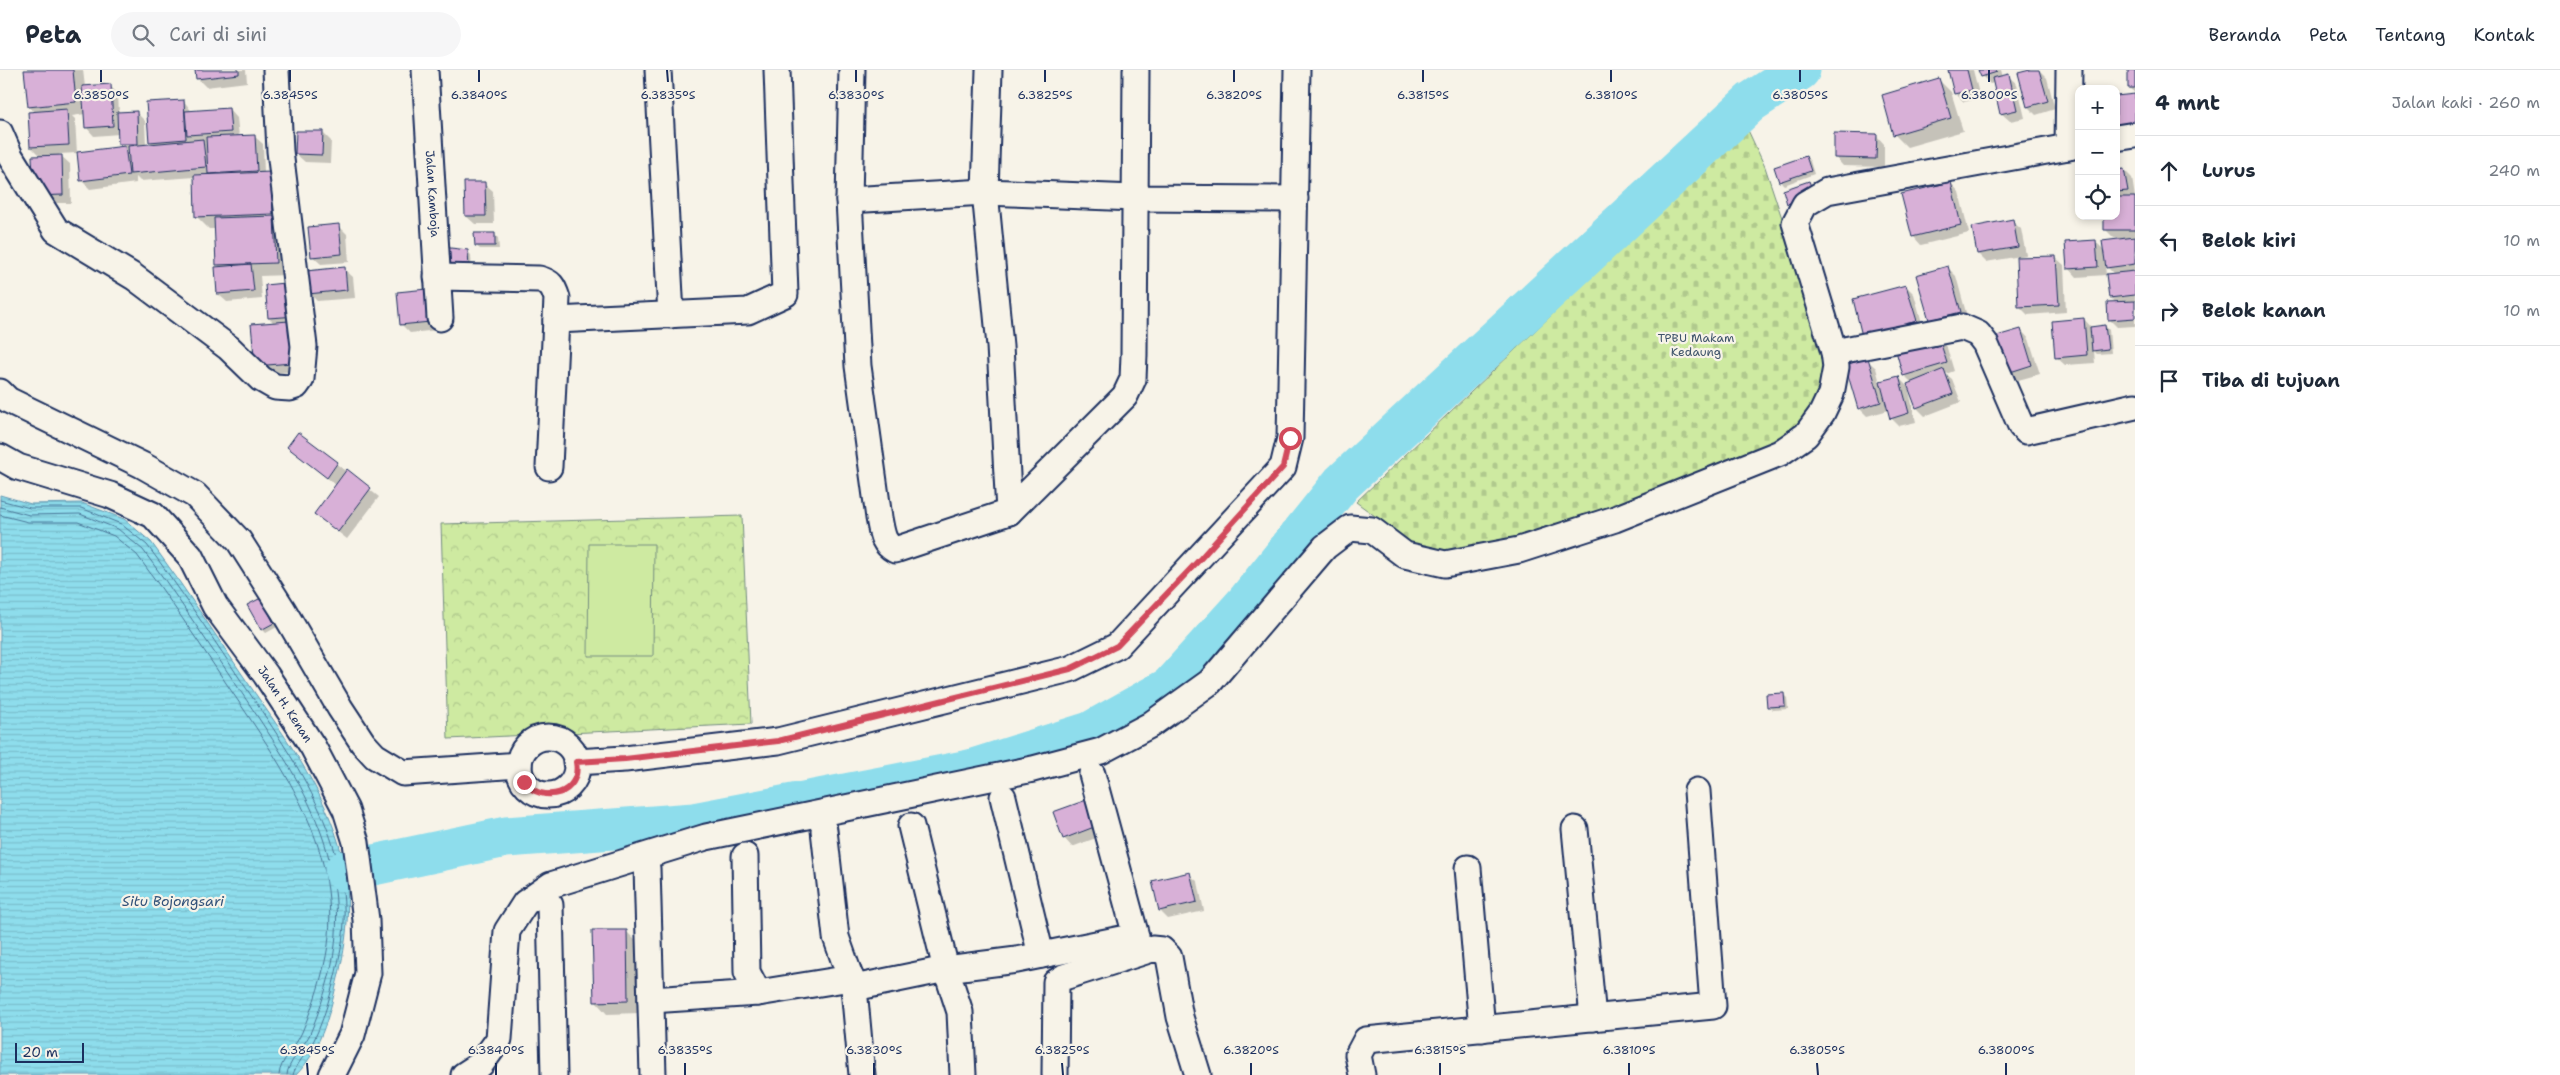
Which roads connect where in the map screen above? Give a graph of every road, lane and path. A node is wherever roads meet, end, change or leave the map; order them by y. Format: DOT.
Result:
graph roads {
  1 [pos="276,70"];
  2 [pos="425,70"];
  3 [pos="658,70"];
  4 [pos="777,70"];
  5 [pos="852,70"];
  6 [pos="989,70"];
  7 [pos="1136,70"];
  8 [pos="1297,70"];
  9 [pos="2069,70"];
  10 [pos="0,132"];
  11 [pos="2135,134"];
  12 [pos="2120,137"];
  13 [pos="2074,146"];
  14 [pos="5,158"];
  15 [pos="985,192"];
  16 [pos="1135,198"];
  17 [pos="1295,199"];
  18 [pos="849,200"];
  19 [pos="437,277"];
  20 [pos="671,315"];
  21 [pos="440,318"];
  22 [pos="556,320"];
  23 [pos="1834,352"];
  24 [pos="0,392"];
  25 [pos="2135,406"];
  26 [pos="0,458"];
  27 [pos="549,466"];
  28 [pos="1009,512"];
  29 [pos="576,762"];
  30 [pos="519,765"];
  31 [pos="1092,774"];
  32 [pos="1697,791"];
  33 [pos="1003,797"];
  34 [pos="911,826"];
  35 [pos="1575,829"];
  36 [pos="824,830"];
  37 [pos="745,856"];
  38 [pos="647,868"];
  39 [pos="1468,868"];
  40 [pos="550,905"];
  41 [pos="1041,955"];
  42 [pos="946,969"];
  43 [pos="853,983"];
  44 [pos="758,993"];
  45 [pos="651,1000"];
  46 [pos="1180,1017"];
  47 [pos="1594,1018"];
  48 [pos="1482,1029"];
  49 [pos="332,1075"];
  50 [pos="464,1075"];
  51 [pos="554,1075"];
  52 [pos="653,1075"];
  53 [pos="862,1075"];
  54 [pos="963,1075"];
  55 [pos="1054,1075"];
  56 [pos="1179,1075"];
  57 [pos="1198,1075"];
  58 [pos="1362,1075"];
  1 -- 14 [label="street"];
  2 -- 19 [label="street, Jalan Kamboja"];
  3 -- 20 [label="street"];
  4 -- 20 [label="street"];
  5 -- 18 [label="street"];
  6 -- 15 [label="street"];
  7 -- 16 [label="street"];
  8 -- 17 [label="street"];
  9 -- 13 [label="street"];
  10 -- 14 [label="street"];
  11 -- 12 [label="street"];
  13 -- 23 [label="street"];
  15 -- 16 [label="street"];
  15 -- 18 [label="street"];
  15 -- 28 [label="street"];
  16 -- 17 [label="street"];
  16 -- 28 [label="street"];
  17 -- 29 [label="street"];
  18 -- 28 [label="street"];
  19 -- 21 [label="street, Jalan Kamboja"];
  19 -- 22 [label="street"];
  20 -- 22 [label="street"];
  22 -- 27 [label="street"];
  23 -- 25 [label="street"];
  23 -- 50 [label="street"];
  24 -- 30 [label="street"];
  26 -- 49 [label="street, Jalan H. Kenan"];
  29 -- 30 [label="street"];
  29 -- 30 [label="street"];
  31 -- 41 [label="street"];
  32 -- 47 [label="street"];
  33 -- 41 [label="street"];
  34 -- 42 [label="street"];
  35 -- 47 [label="street"];
  36 -- 43 [label="street"];
  37 -- 44 [label="street"];
  38 -- 45 [label="street"];
  39 -- 48 [label="street"];
  40 -- 51 [label="street"];
  41 -- 42 [label="street"];
  42 -- 43 [label="street"];
  42 -- 54 [label="street"];
  43 -- 44 [label="street"];
  43 -- 53 [label="street"];
  44 -- 45 [label="street"];
  45 -- 52 [label="street"];
  46 -- 55 [label="street"];
  46 -- 56 [label="street"];
  46 -- 57 [label="street"];
  47 -- 48 [label="street"];
  48 -- 58 [label="street"];
}
